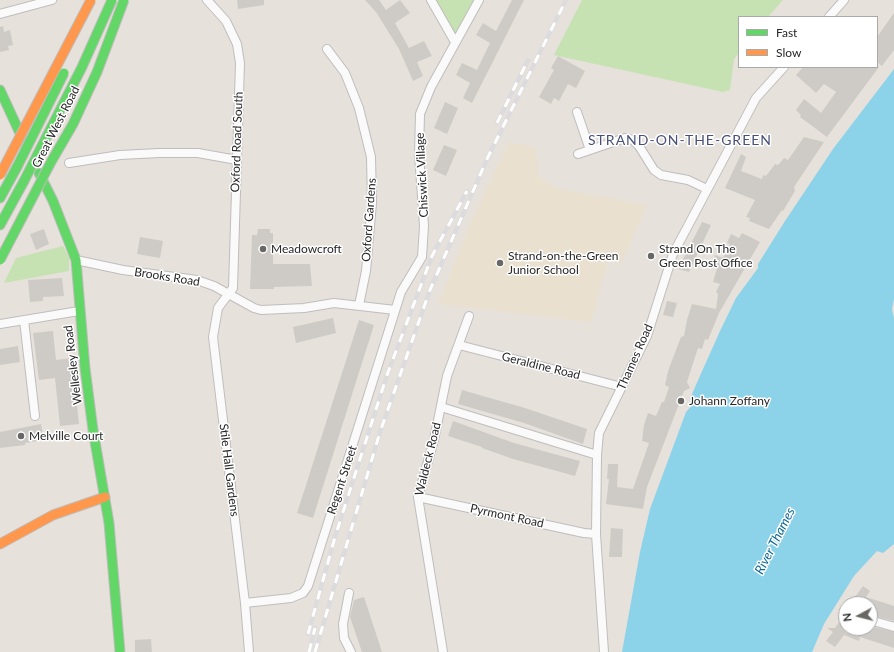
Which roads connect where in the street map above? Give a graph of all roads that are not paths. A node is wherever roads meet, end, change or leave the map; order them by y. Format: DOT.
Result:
graph roads {
  1 [pos="52,0"];
  2 [pos="91,0"];
  3 [pos="96,0"];
  4 [pos="112,0"];
  5 [pos="124,0"];
  6 [pos="206,0"];
  7 [pos="431,0"];
  8 [pos="479,0"];
  9 [pos="844,0"];
  10 [pos="0,14"];
  11 [pos="830,16"];
  12 [pos="456,42"];
  13 [pos="327,49"];
  14 [pos="783,68"];
  15 [pos="0,90"];
  16 [pos="577,112"];
  17 [pos="590,150"];
  18 [pos="578,154"];
  19 [pos="237,160"];
  20 [pos="69,163"];
  21 [pos="0,175"];
  22 [pos="707,189"];
  23 [pos="0,198"];
  24 [pos="0,225"];
  25 [pos="0,260"];
  26 [pos="76,260"];
  27 [pos="230,293"];
  28 [pos="359,305"];
  29 [pos="395,310"];
  30 [pos="79,311"];
  31 [pos="469,316"];
  32 [pos="24,320"];
  33 [pos="0,324"];
  34 [pos="459,345"];
  35 [pos="622,387"];
  36 [pos="441,407"];
  37 [pos="34,416"];
  38 [pos="597,455"];
  39 [pos="105,497"];
  40 [pos="418,497"];
  41 [pos="596,534"];
  42 [pos="0,544"];
  43 [pos="349,593"];
  44 [pos="245,603"];
  45 [pos="878,622"];
  46 [pos="894,627"];
  47 [pos="120,652"];
  48 [pos="249,652"];
  49 [pos="351,652"];
  50 [pos="443,652"];
  51 [pos="604,652"];
  1 -- 10 [label="street"];
  2 -- 21 [label="main road, bridge"];
  3 -- 23 [label="main road, bridge"];
  4 -- 24 [label="main road, bridge"];
  5 -- 25 [label="main road, Great West Road, bridge"];
  6 -- 19 [label="street, Oxford Road South"];
  7 -- 12 [label="street"];
  8 -- 12 [label="street, Chiswick Village"];
  9 -- 11 [label="street"];
  12 -- 29 [label="street, Chiswick Village"];
  13 -- 28 [label="street, Oxford Gardens"];
  14 -- 22 [label="street, Thames Road"];
  15 -- 26 [label="main road, Wellesley Road"];
  16 -- 17 [label="street"];
  17 -- 18 [label="street"];
  17 -- 22 [label="street"];
  19 -- 20 [label="street"];
  19 -- 27 [label="street, Oxford Road South"];
  22 -- 35 [label="street, Thames Road"];
  26 -- 27 [label="street, Brooks Road"];
  26 -- 30 [label="main road, Wellesley Road"];
  27 -- 28 [label="street, Brooks Road"];
  27 -- 44 [label="street, Stile Hall Gardens"];
  28 -- 29 [label="street, Brooks Road"];
  29 -- 44 [label="street, Regent Street"];
  30 -- 32 [label="street"];
  30 -- 39 [label="main road, Wellesley Road"];
  31 -- 34 [label="street, Waldeck Road"];
  32 -- 33 [label="street"];
  32 -- 37 [label="street"];
  34 -- 35 [label="street, Geraldine Road"];
  34 -- 36 [label="street, Waldeck Road"];
  35 -- 38 [label="street, Thames Road"];
  36 -- 38 [label="street"];
  36 -- 40 [label="street, Waldeck Road"];
  38 -- 41 [label="street, Thames Road"];
  39 -- 42 [label="main road"];
  39 -- 47 [label="main road, Wellesley Road"];
  40 -- 41 [label="street, Pyrmont Road"];
  40 -- 50 [label="street, Waldeck Road"];
  41 -- 51 [label="street, Thames Road"];
  43 -- 49 [label="street"];
  44 -- 48 [label="street, Stile Hall Gardens"];
  45 -- 46 [label="street"];
}
